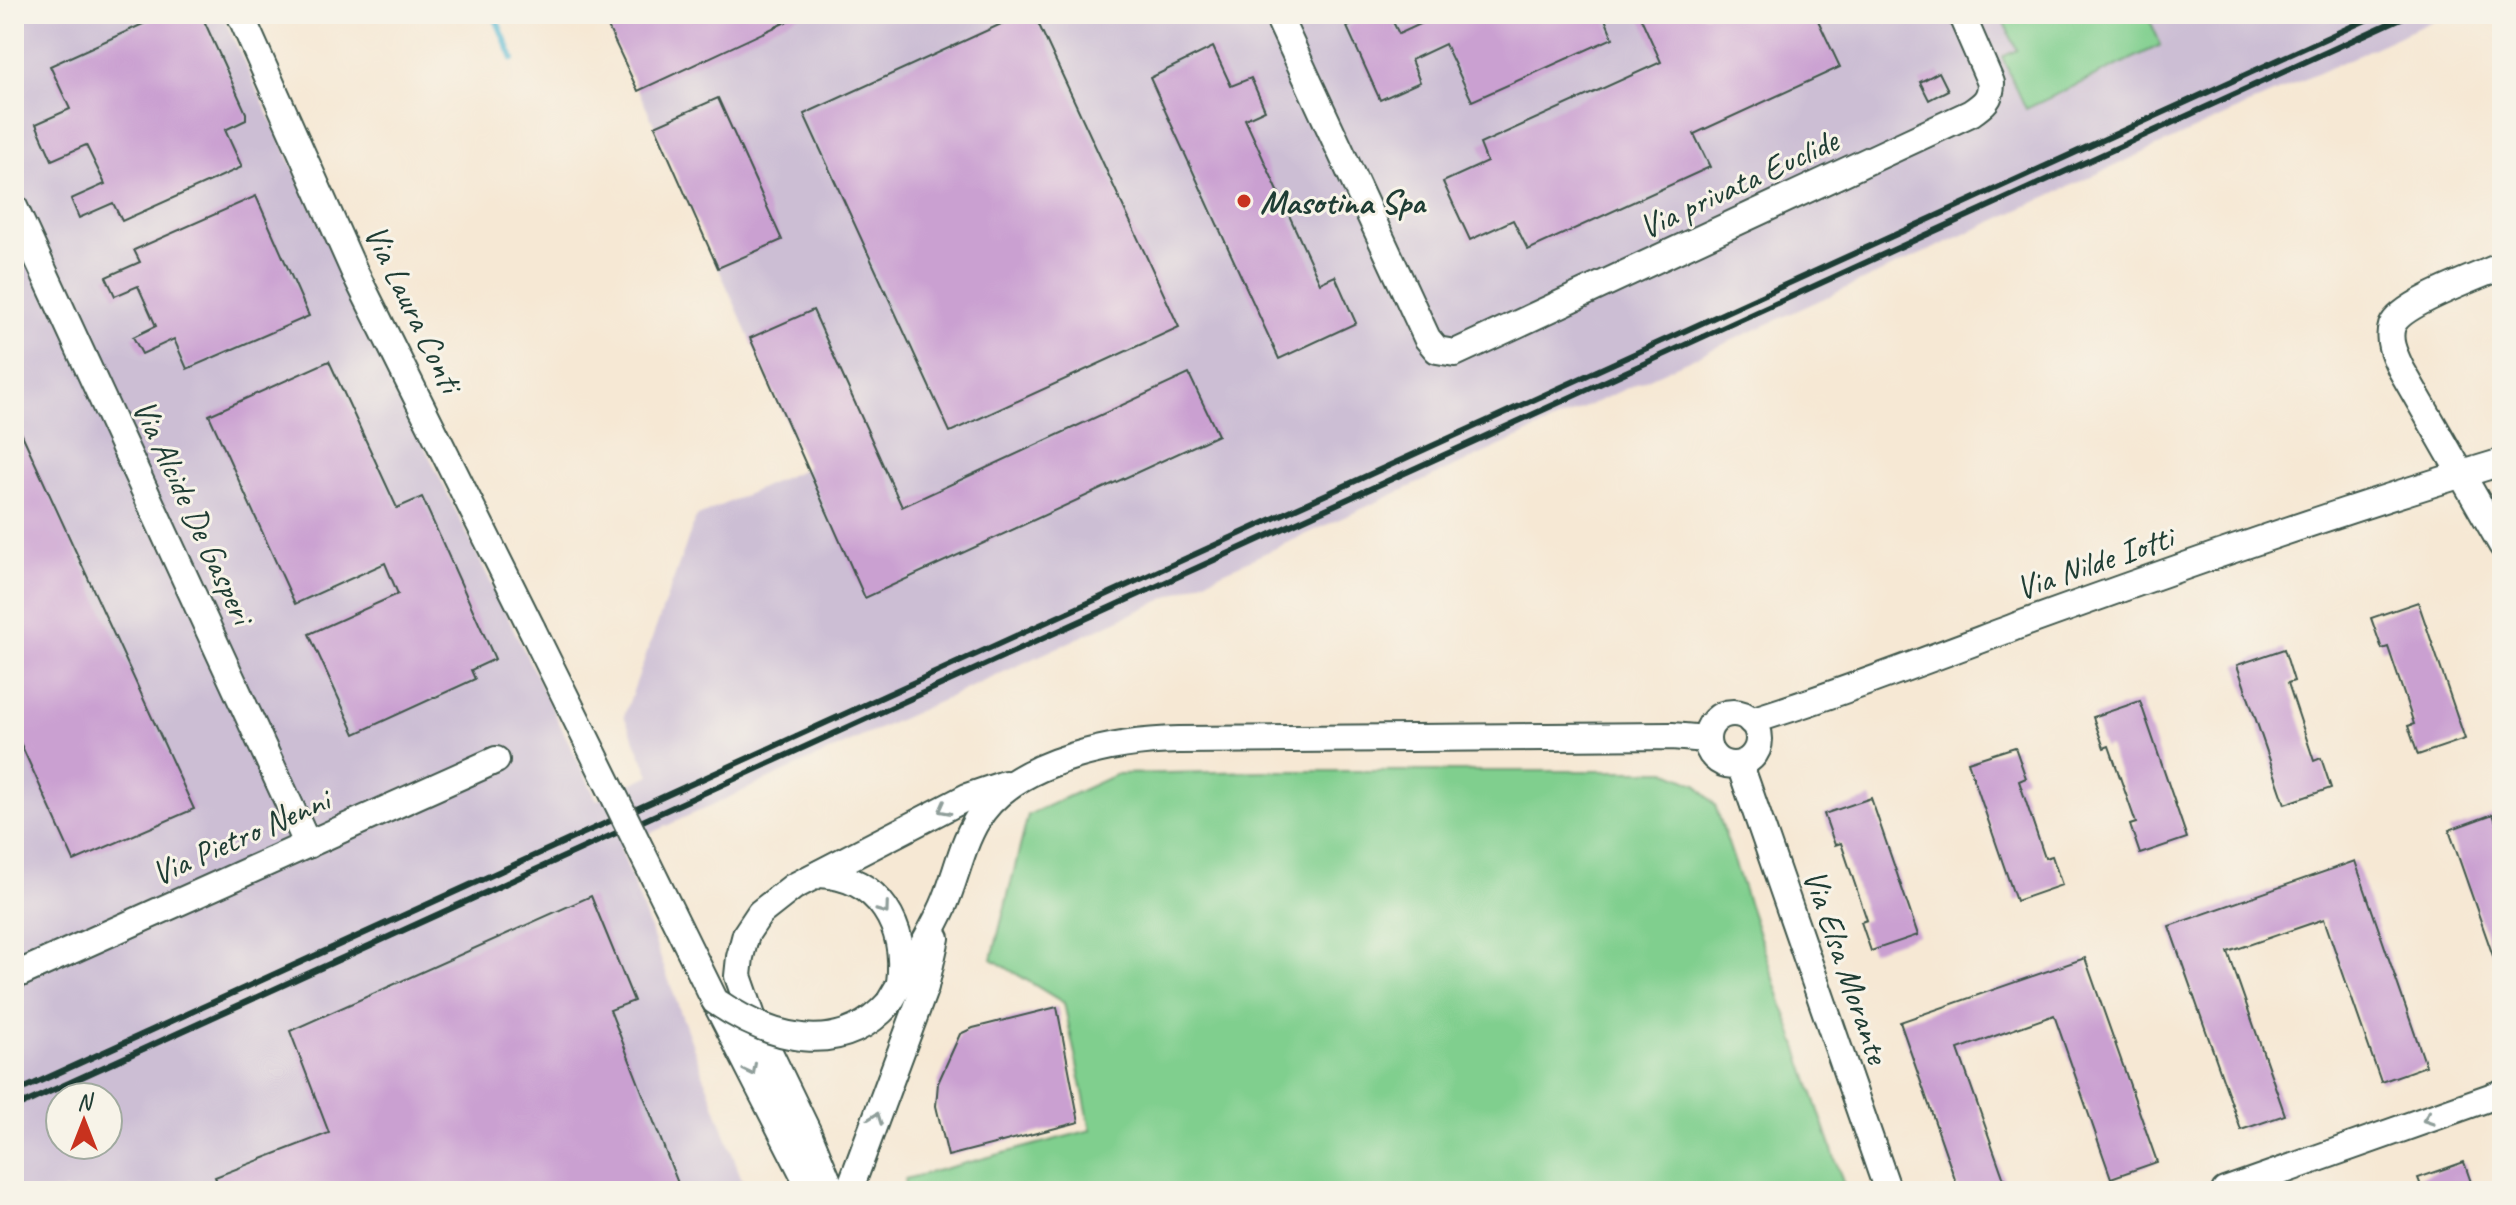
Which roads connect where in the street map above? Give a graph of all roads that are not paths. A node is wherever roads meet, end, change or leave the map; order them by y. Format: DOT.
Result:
graph roads {
  1 [pos="240,14"];
  2 [pos="1277,14"];
  3 [pos="1961,14"];
  4 [pos="14,207"];
  5 [pos="2502,266"];
  6 [pos="2502,462"];
  7 [pos="2462,474"];
  8 [pos="2502,545"];
  9 [pos="1751,721"];
  10 [pos="1706,739"];
  11 [pos="496,760"];
  12 [pos="1740,765"];
  13 [pos="1016,781"];
  14 [pos="308,845"];
  15 [pos="819,874"];
  16 [pos="943,908"];
  17 [pos="17,967"];
  18 [pos="894,994"];
  19 [pos="715,1001"];
  20 [pos="2502,1093"];
  21 [pos="812,1191"];
  22 [pos="832,1191"];
  23 [pos="849,1191"];
  24 [pos="1888,1191"];
  25 [pos="2225,1191"];
  1 -- 19 [label="street, Via Laura Conti, bridge"];
  2 -- 3 [label="street, Via privata Euclide"];
  4 -- 14 [label="street, Via Alcide De Gasperi"];
  5 -- 7 [label="street"];
  6 -- 7 [label="street, Via Nilde Iotti"];
  7 -- 8 [label="street"];
  7 -- 9 [label="street, Via Nilde Iotti"];
  9 -- 10 [label="street"];
  9 -- 12 [label="street"];
  10 -- 12 [label="street"];
  10 -- 13 [label="street"];
  11 -- 14 [label="street, Via Pietro Nenni"];
  12 -- 24 [label="street, Via Elsa Morante"];
  13 -- 15 [label="street, one-way"];
  13 -- 16 [label="street"];
  14 -- 17 [label="street, Via Pietro Nenni"];
  15 -- 18 [label="street, one-way"];
  15 -- 22 [label="street"];
  16 -- 18 [label="street"];
  23 -- 16 [label="street, one-way"];
  18 -- 19 [label="street, bridge"];
  19 -- 21 [label="street, Via Laura Conti, one-way"];
  20 -- 25 [label="street, one-way"];
}
